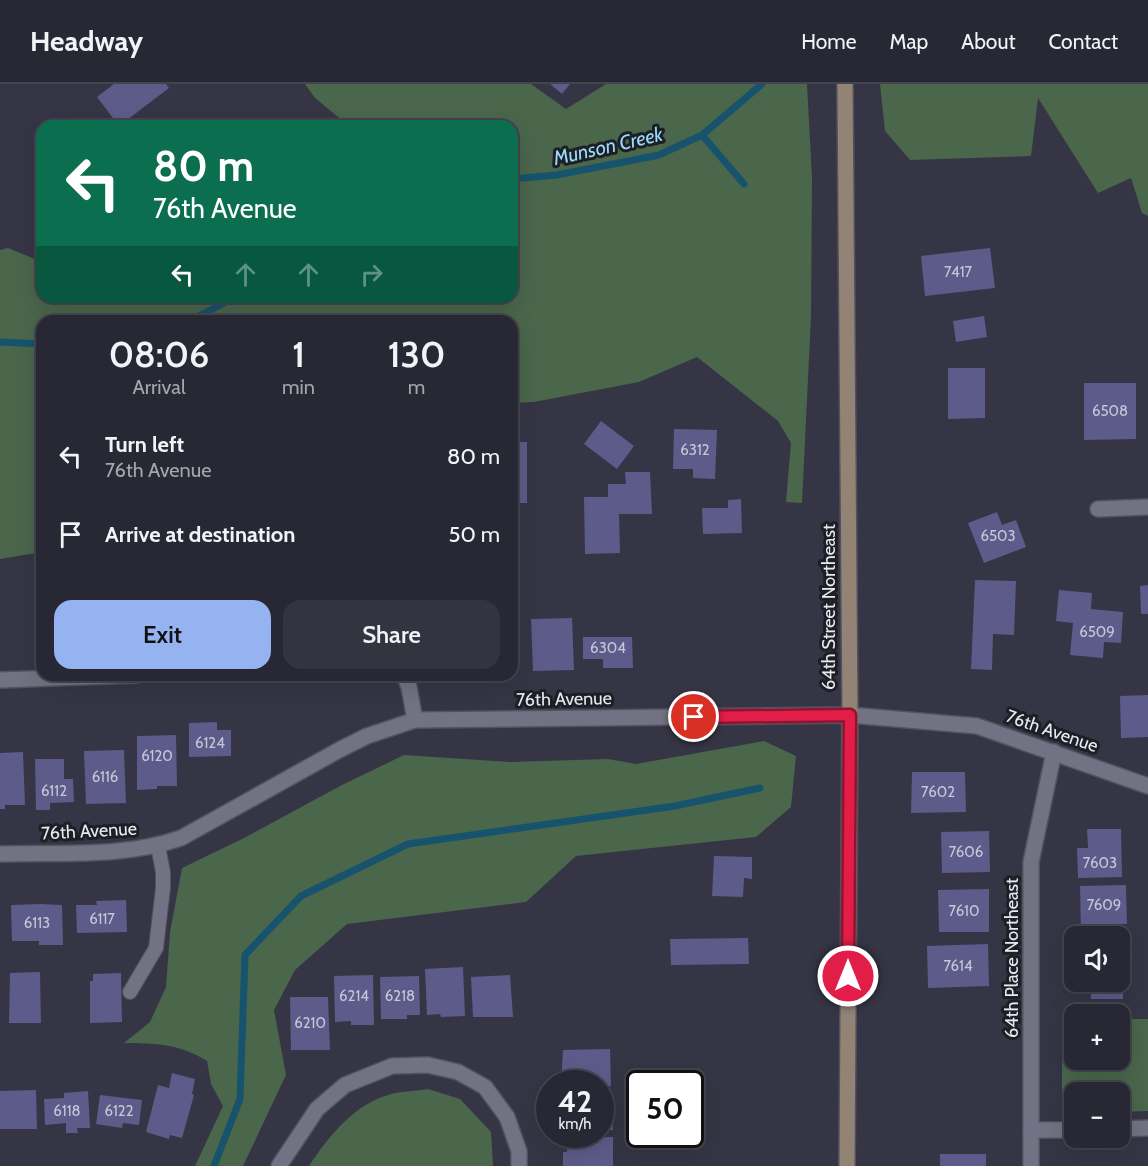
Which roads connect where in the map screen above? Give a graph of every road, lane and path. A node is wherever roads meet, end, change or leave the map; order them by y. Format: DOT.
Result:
graph roads {
  1 [pos="845,84"];
  2 [pos="1148,507"];
  3 [pos="1098,509"];
  4 [pos="36,679"];
  5 [pos="0,680"];
  6 [pos="406,681"];
  7 [pos="850,715"];
  8 [pos="415,720"];
  9 [pos="1054,752"];
  10 [pos="1148,786"];
  11 [pos="158,846"];
  12 [pos="0,854"];
  13 [pos="129,992"];
  14 [pos="1148,1128"];
  15 [pos="1130,1129"];
  16 [pos="1031,1130"];
  17 [pos="1064,1130"];
  18 [pos="279,1166"];
  19 [pos="519,1166"];
  20 [pos="847,1166"];
  21 [pos="1031,1166"];
  1 -- 7 [label="main road, 64th Street Northeast"];
  2 -- 3 [label="street"];
  4 -- 5 [label="street"];
  6 -- 8 [label="street"];
  7 -- 8 [label="street, 76th Avenue"];
  7 -- 9 [label="street, 76th Avenue"];
  7 -- 20 [label="main road, 64th Street Northeast"];
  8 -- 11 [label="street, 76th Avenue"];
  9 -- 10 [label="street, 76th Avenue"];
  9 -- 16 [label="street, 64th Place Northeast"];
  11 -- 12 [label="street, 76th Avenue"];
  11 -- 13 [label="lane"];
  14 -- 15 [label="street"];
  16 -- 17 [label="street"];
  16 -- 21 [label="street, 64th Place Northeast"];
  18 -- 19 [label="street"];
}
